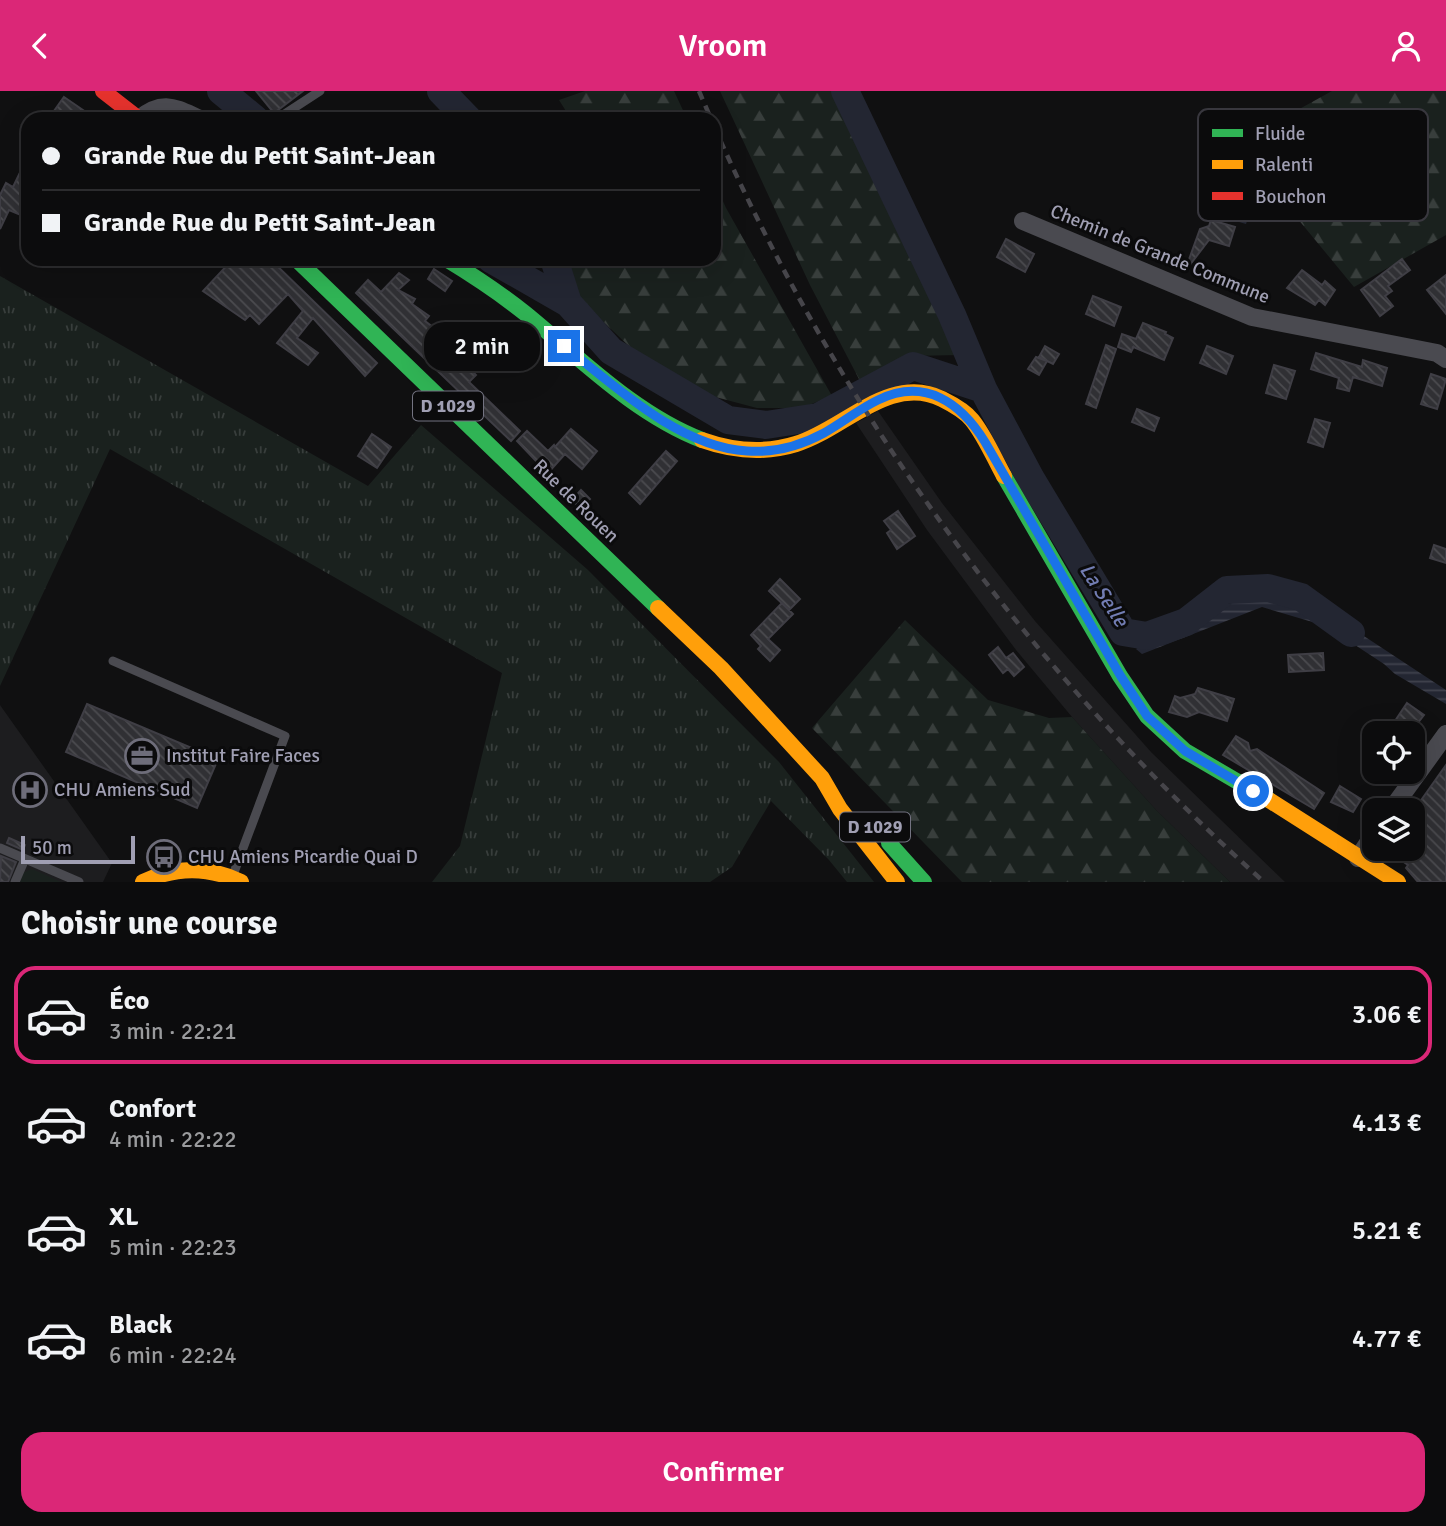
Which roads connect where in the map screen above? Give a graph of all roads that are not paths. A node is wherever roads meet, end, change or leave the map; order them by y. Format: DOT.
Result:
graph roads {
  1 [pos="103,91"];
  2 [pos="320,91"];
  3 [pos="130,112"];
  4 [pos="148,112"];
  5 [pos="181,112"];
  6 [pos="286,112"];
  7 [pos="1023,221"];
  8 [pos="303,266"];
  9 [pos="457,266"];
  10 [pos="1446,359"];
  11 [pos="113,661"];
  12 [pos="1446,734"];
  13 [pos="822,778"];
  14 [pos="1400,798"];
  15 [pos="0,848"];
  16 [pos="1362,851"];
  17 [pos="1358,857"];
  18 [pos="25,859"];
  19 [pos="236,880"];
  20 [pos="15,882"];
  21 [pos="79,882"];
  22 [pos="143,882"];
  23 [pos="897,882"];
  24 [pos="924,882"];
  25 [pos="1398,882"];
  1 -- 3 [label="street"];
  2 -- 6 [label="lane"];
  4 -- 5 [label="street"];
  7 -- 10 [label="street, Chemin de Grande Commune"];
  8 -- 13 [label="street, Rue de Rouen / D 1029"];
  9 -- 17 [label="street"];
  11 -- 19 [label="lane"];
  12 -- 14 [label="street"];
  13 -- 23 [label="street, Rue de Rouen / D 1029"];
  13 -- 24 [label="street, Rue de Rouen / D 1029"];
  15 -- 18 [label="lane"];
  16 -- 17 [label="street"];
  17 -- 25 [label="street"];
  18 -- 20 [label="lane"];
  18 -- 21 [label="lane"];
  19 -- 22 [label="street"];
}
